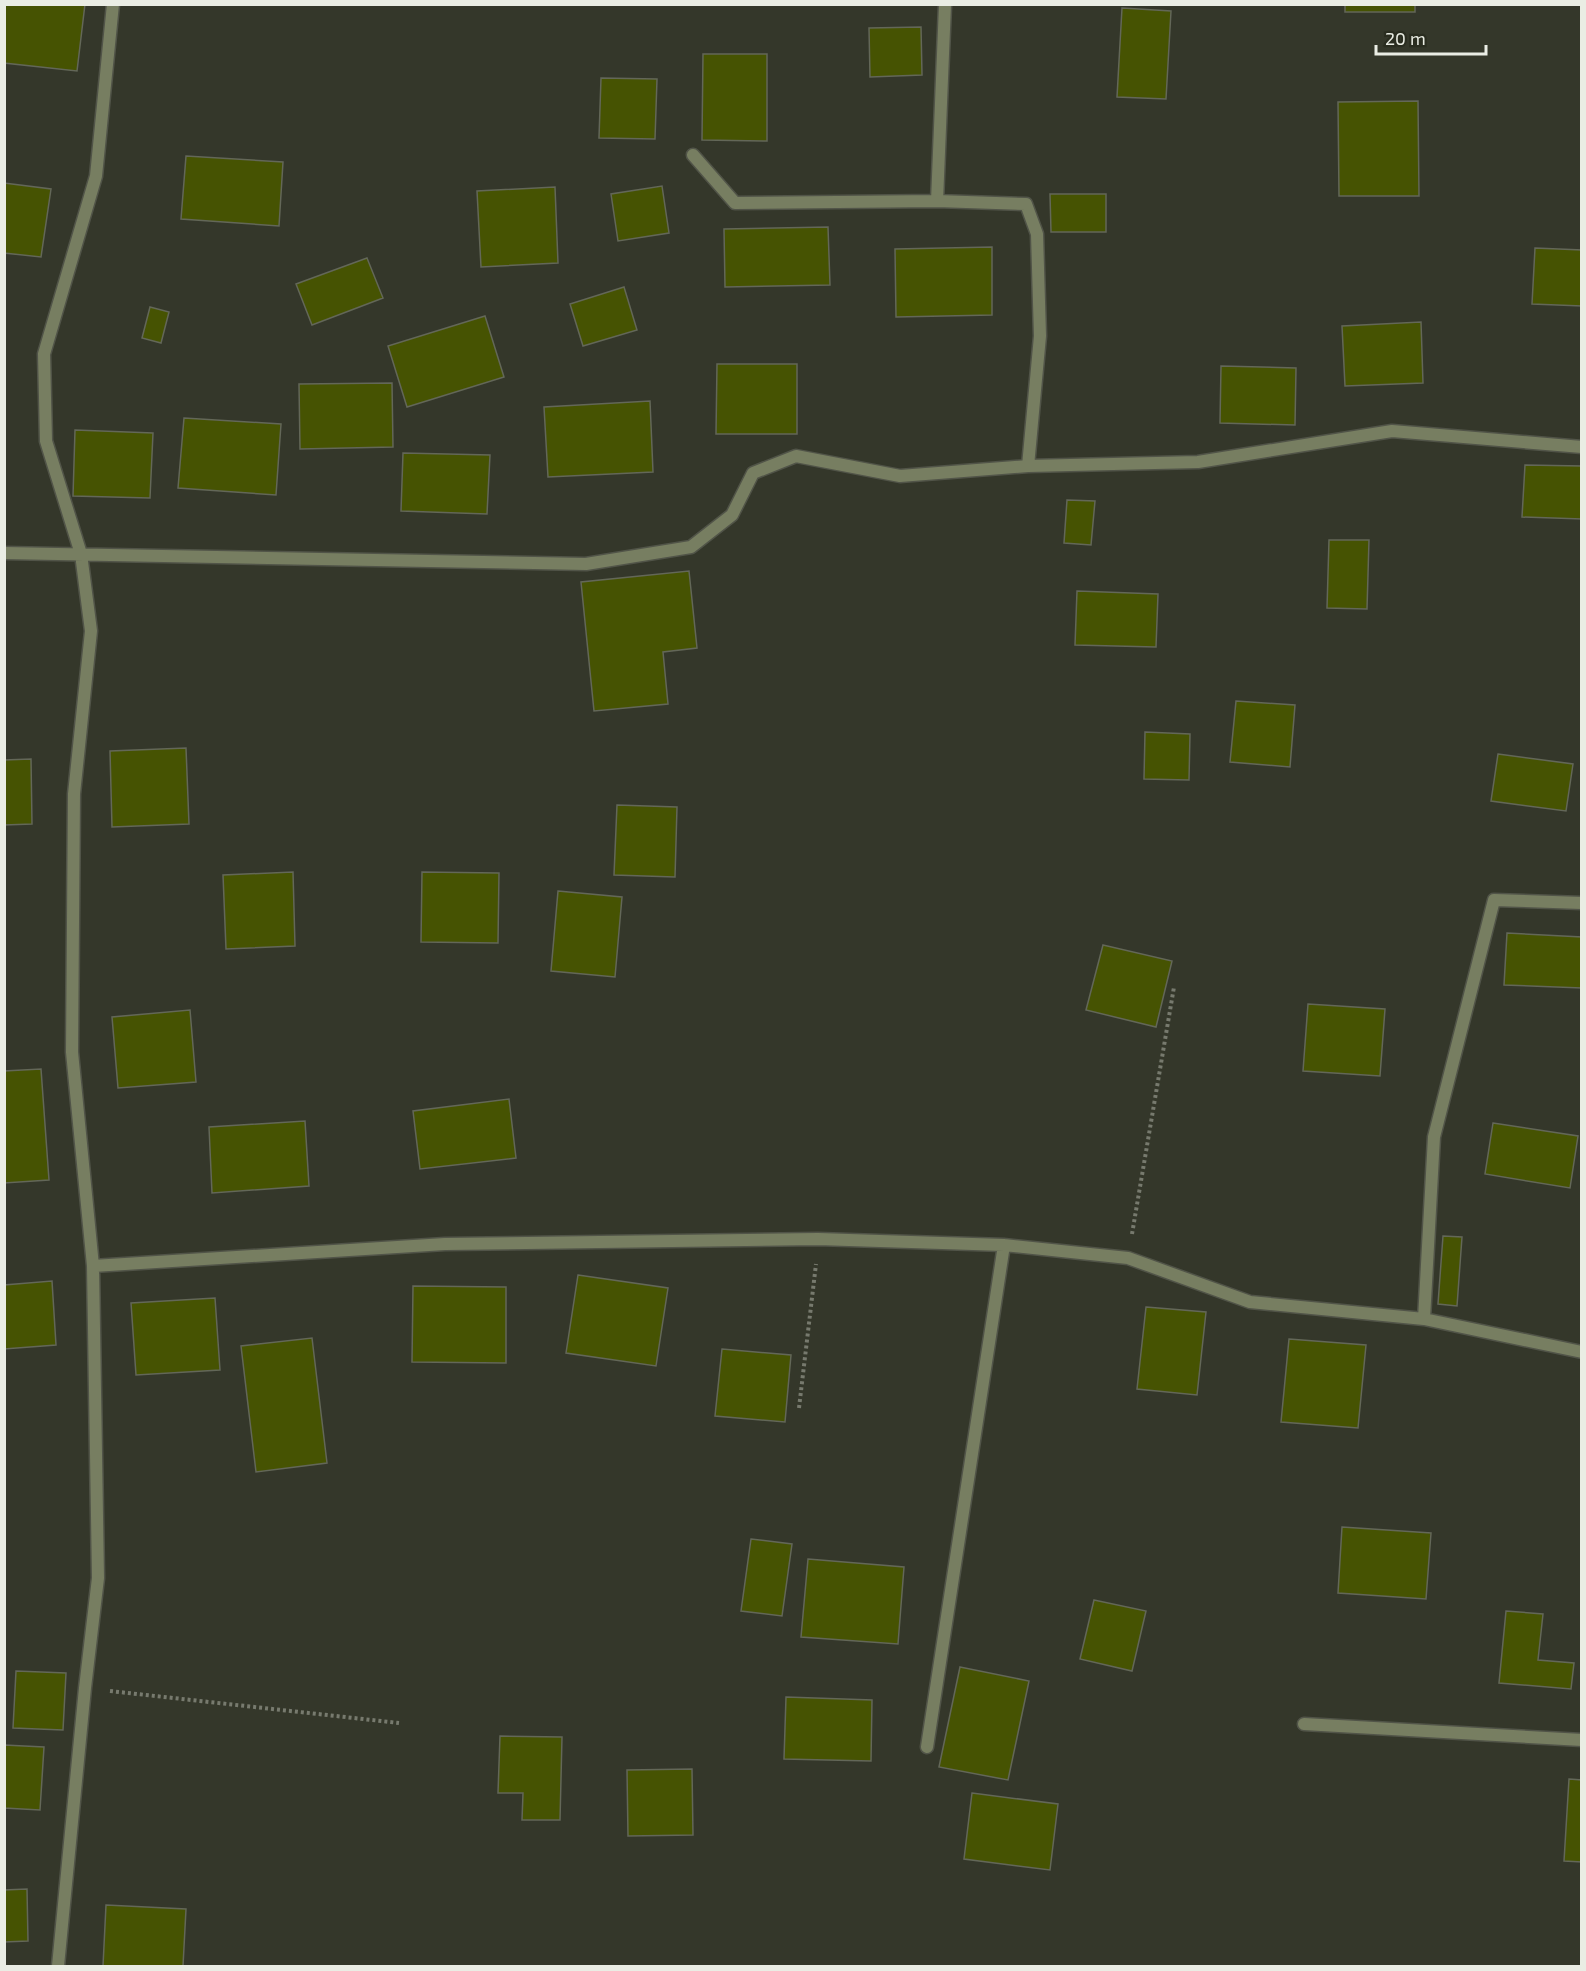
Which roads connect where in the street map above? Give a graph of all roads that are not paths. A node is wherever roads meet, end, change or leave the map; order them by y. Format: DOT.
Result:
graph roads {
  1 [pos="113,4"];
  2 [pos="945,5"];
  3 [pos="693,155"];
  4 [pos="937,201"];
  5 [pos="1581,447"];
  6 [pos="1028,466"];
  7 [pos="4,553"];
  8 [pos="81,554"];
  9 [pos="1581,903"];
  10 [pos="1004,1245"];
  11 [pos="93,1266"];
  12 [pos="1424,1319"];
  13 [pos="1581,1352"];
  14 [pos="1304,1724"];
  15 [pos="1581,1740"];
  16 [pos="927,1747"];
  17 [pos="58,1966"];
  1 -- 8 [label="street"];
  2 -- 4 [label="street"];
  3 -- 4 [label="street"];
  4 -- 6 [label="street"];
  5 -- 6 [label="street"];
  6 -- 8 [label="street"];
  7 -- 8 [label="street"];
  8 -- 11 [label="street"];
  9 -- 12 [label="street"];
  10 -- 11 [label="street"];
  10 -- 12 [label="street"];
  10 -- 16 [label="street"];
  11 -- 17 [label="street"];
  12 -- 13 [label="street"];
  14 -- 15 [label="street"];
}
